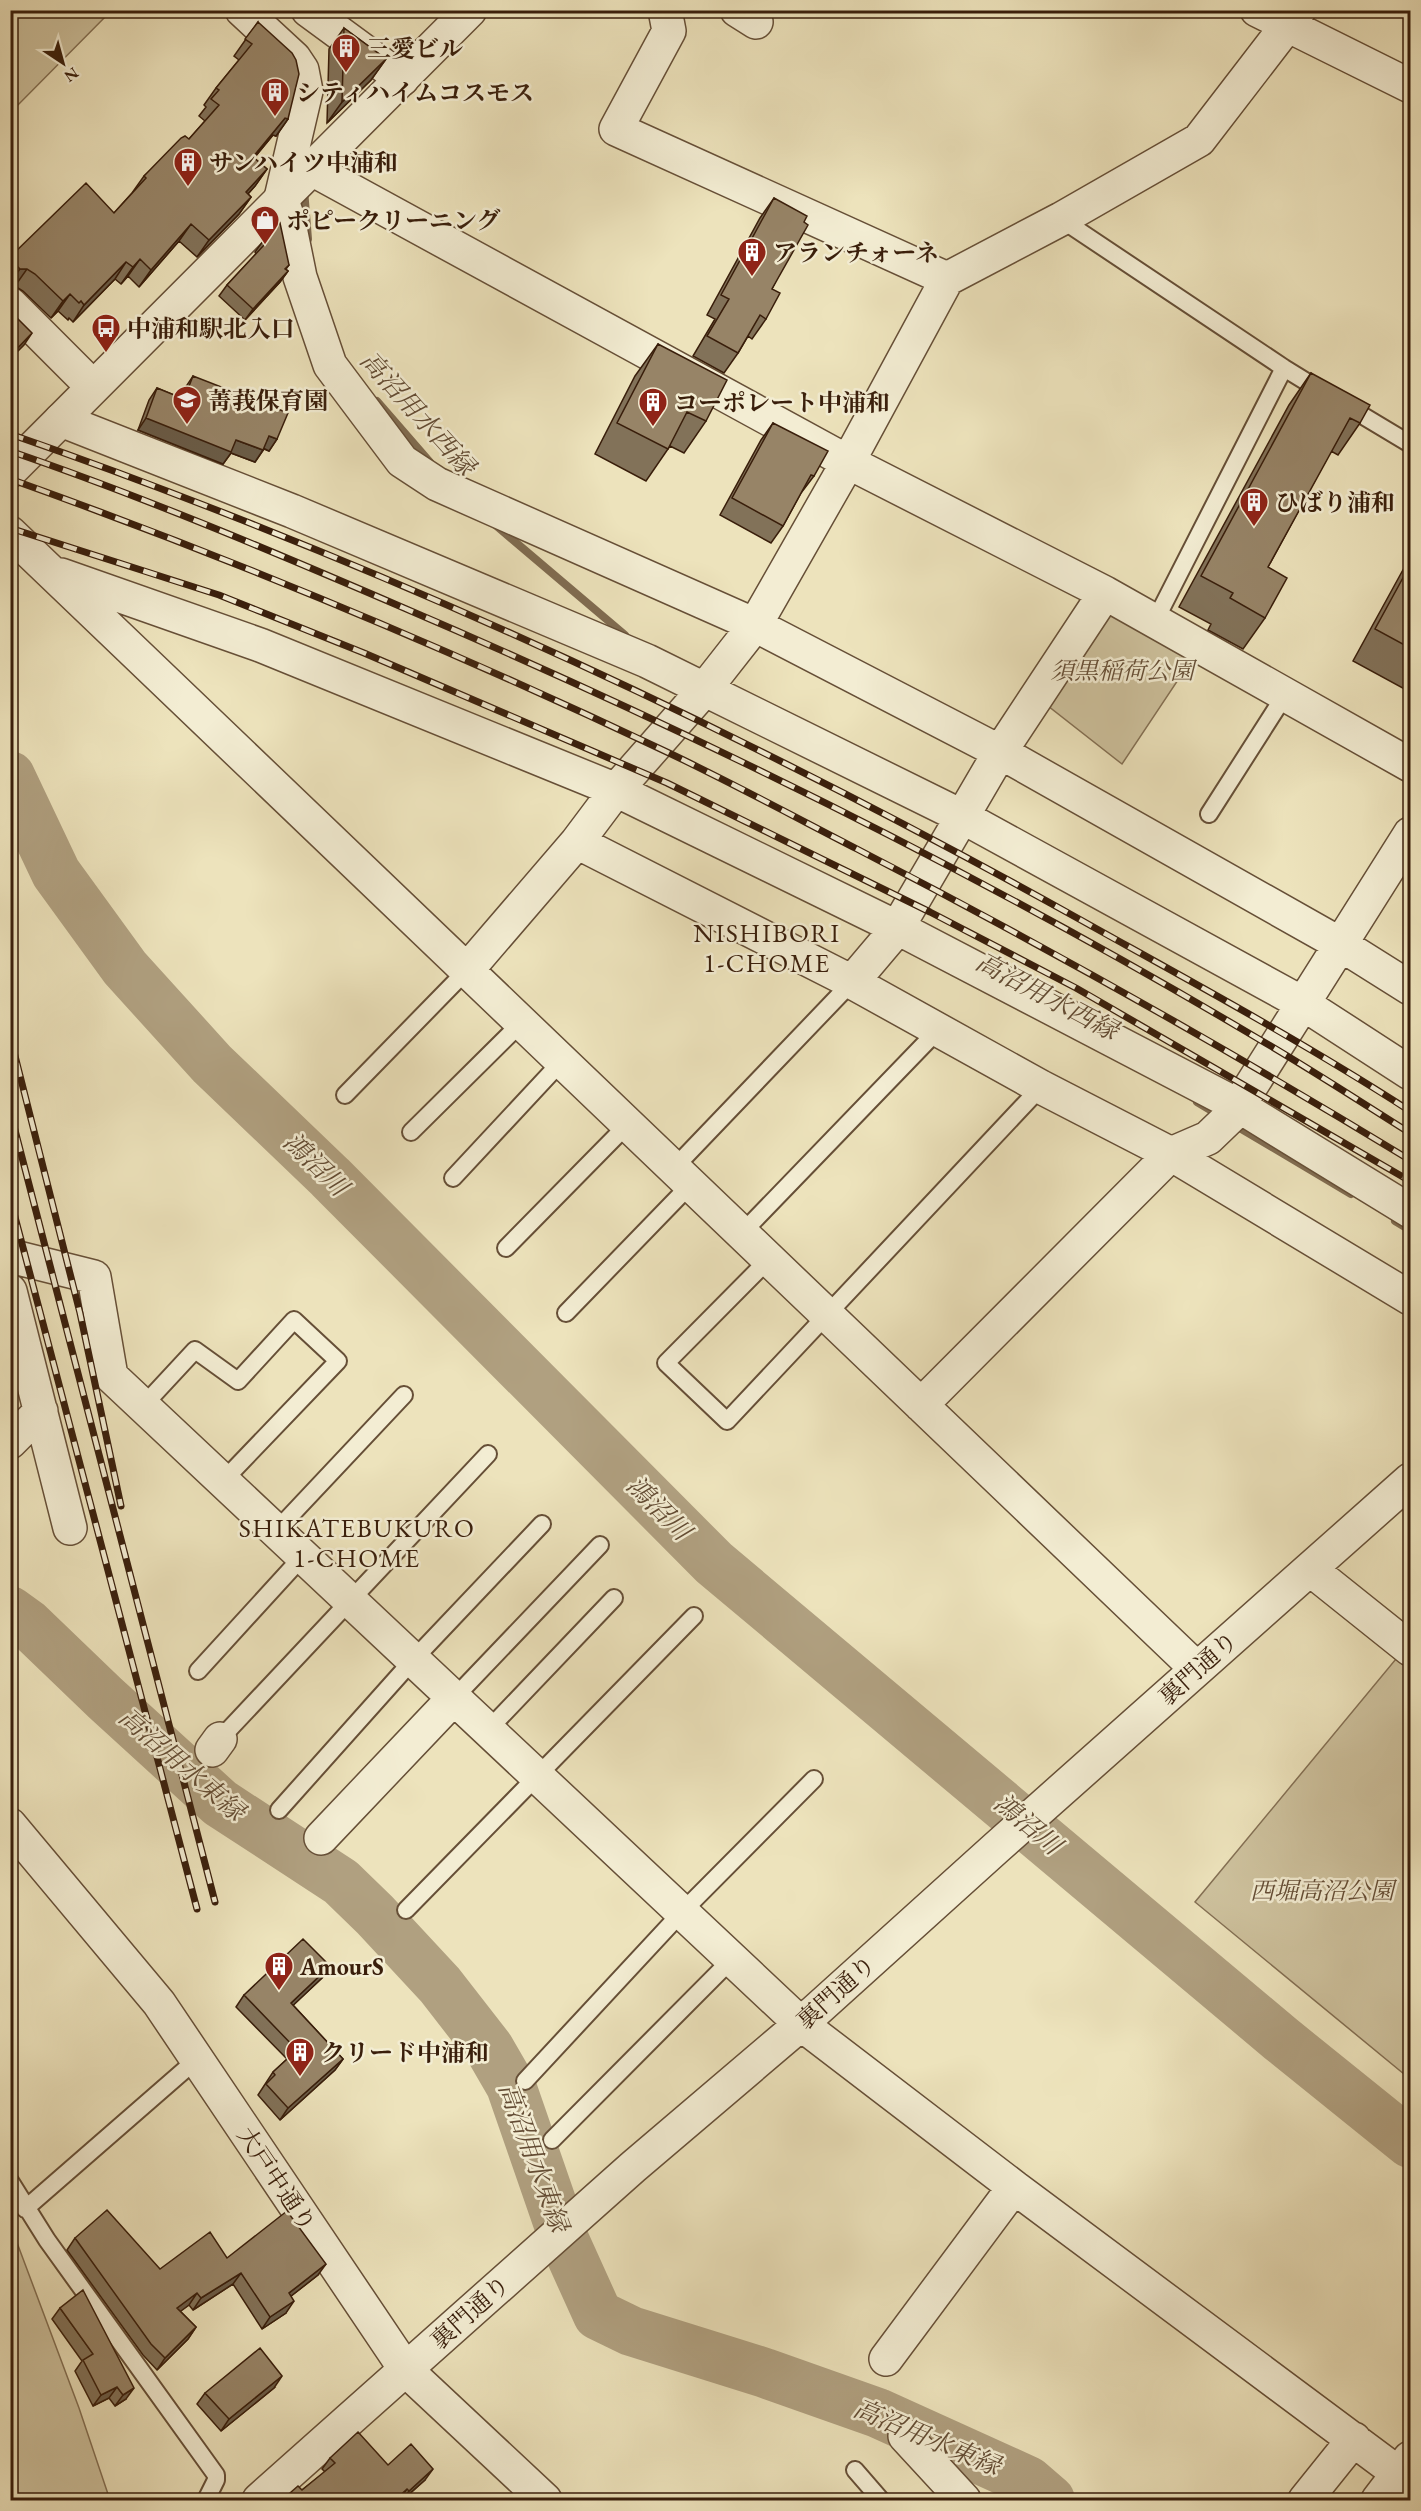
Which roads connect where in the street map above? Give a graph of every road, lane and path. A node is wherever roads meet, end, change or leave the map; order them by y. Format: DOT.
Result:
graph roads {
  1 [pos="242,10"];
  2 [pos="308,10"];
  3 [pos="470,10"];
  4 [pos="664,10"];
  5 [pos="1257,10"];
  6 [pos="1294,18"];
  7 [pos="402,79"];
  8 [pos="1410,86"];
  9 [pos="300,179"];
  10 [pos="1061,219"];
  11 [pos="947,279"];
  12 [pos="10,304"];
  13 [pos="1284,368"];
  14 [pos="93,387"];
  15 [pos="61,420"];
  16 [pos="1410,444"];
  17 [pos="848,462"];
  18 [pos="10,471"];
  19 [pos="10,533"];
  20 [pos="51,571"];
  21 [pos="1105,593"];
  22 [pos="1155,621"];
  23 [pos="755,625"];
  24 [pos="704,690"];
  25 [pos="1285,695"];
  26 [pos="1000,752"];
  27 [pos="1410,765"];
  28 [pos="616,790"];
  29 [pos="1209,814"];
  30 [pos="961,816"];
  31 [pos="1410,834"];
  32 [pos="577,842"];
  33 [pos="891,936"];
  34 [pos="1340,944"];
  35 [pos="467,970"];
  36 [pos="852,982"];
  37 [pos="1410,988"];
  38 [pos="1302,1003"];
  39 [pos="522,1022"];
  40 [pos="938,1030"];
  41 [pos="562,1061"];
  42 [pos="1410,1072"];
  43 [pos="1041,1087"];
  44 [pos="345,1095"];
  45 [pos="1237,1109"];
  46 [pos="628,1124"];
  47 [pos="411,1132"];
  48 [pos="1171,1154"];
  49 [pos="682,1176"];
  50 [pos="453,1178"];
  51 [pos="1410,1211"];
  52 [pos="741,1233"];
  53 [pos="506,1248"];
  54 [pos="10,1256"];
  55 [pos="769,1259"];
  56 [pos="10,1291"];
  57 [pos="1410,1298"];
  58 [pos="566,1313"];
  59 [pos="828,1315"];
  60 [pos="404,1395"];
  61 [pos="921,1405"];
  62 [pos="143,1406"];
  63 [pos="41,1411"];
  64 [pos="10,1442"];
  65 [pos="488,1454"];
  66 [pos="1410,1480"];
  67 [pos="223,1481"];
  68 [pos="542,1524"];
  69 [pos="70,1528"];
  70 [pos="276,1531"];
  71 [pos="600,1545"];
  72 [pos="303,1556"];
  73 [pos="1310,1569"];
  74 [pos="614,1598"];
  75 [pos="350,1600"];
  76 [pos="693,1616"];
  77 [pos="1410,1649"];
  78 [pos="413,1660"];
  79 [pos="1197,1668"];
  80 [pos="198,1671"];
  81 [pos="454,1698"];
  82 [pos="488,1730"];
  83 [pos="216,1744"];
  84 [pos="538,1777"];
  85 [pos="814,1779"];
  86 [pos="279,1810"];
  87 [pos="321,1838"];
  88 [pos="16,1840"];
  89 [pos="406,1910"];
  90 [pos="682,1912"];
  91 [pos="732,1959"];
  92 [pos="801,2024"];
  93 [pos="196,2060"];
  94 [pos="525,2081"];
  95 [pos="552,2140"];
  96 [pos="10,2181"];
  97 [pos="1014,2187"];
  98 [pos="26,2208"];
  99 [pos="886,2359"];
  100 [pos="406,2370"];
  101 [pos="905,2436"];
  102 [pos="1354,2439"];
  103 [pos="855,2470"];
  104 [pos="1407,2471"];
  105 [pos="206,2500"];
  106 [pos="260,2500"];
  107 [pos="545,2500"];
  108 [pos="881,2500"];
  109 [pos="964,2500"];
  110 [pos="1305,2500"];
  111 [pos="1378,2500"];
  1 -- 9 [label="street"];
  2 -- 7 [label="street"];
  3 -- 7 [label="street"];
  4 -- 11 [label="street"];
  5 -- 6 [label="street"];
  6 -- 8 [label="street"];
  6 -- 10 [label="street"];
  7 -- 9 [label="street"];
  9 -- 14 [label="street"];
  9 -- 17 [label="street"];
  9 -- 23 [label="street"];
  10 -- 11 [label="street"];
  10 -- 13 [label="lane"];
  11 -- 17 [label="street"];
  12 -- 14 [label="street"];
  13 -- 16 [label="lane"];
  13 -- 22 [label="lane"];
  14 -- 15 [label="street"];
  15 -- 18 [label="street"];
  15 -- 24 [label="street"];
  17 -- 21 [label="street"];
  17 -- 23 [label="street"];
  19 -- 20 [label="street"];
  20 -- 28 [label="street"];
  20 -- 35 [label="street"];
  21 -- 22 [label="street"];
  21 -- 26 [label="street"];
  22 -- 25 [label="street"];
  23 -- 24 [label="street"];
  23 -- 26 [label="street"];
  24 -- 28 [label="street"];
  24 -- 30 [label="street"];
  25 -- 27 [label="street"];
  25 -- 29 [label="lane"];
  26 -- 30 [label="street"];
  26 -- 34 [label="street"];
  28 -- 32 [label="street"];
  28 -- 33 [label="street"];
  30 -- 33 [label="street"];
  30 -- 38 [label="street"];
  31 -- 34 [label="street"];
  32 -- 35 [label="street"];
  32 -- 36 [label="street"];
  33 -- 36 [label="street"];
  33 -- 45 [label="street"];
  34 -- 37 [label="street"];
  34 -- 38 [label="street"];
  35 -- 39 [label="street"];
  35 -- 44 [label="lane"];
  36 -- 40 [label="street"];
  36 -- 49 [label="lane"];
  38 -- 42 [label="street"];
  38 -- 45 [label="street"];
  39 -- 41 [label="street"];
  39 -- 47 [label="lane"];
  40 -- 43 [label="street"];
  40 -- 52 [label="lane"];
  41 -- 46 [label="street"];
  41 -- 50 [label="lane"];
  43 -- 48 [label="street"];
  43 -- 59 [label="lane"];
  45 -- 48 [label="street"];
  45 -- 51 [label="street"];
  46 -- 49 [label="street"];
  46 -- 53 [label="lane"];
  48 -- 57 [label="street"];
  48 -- 61 [label="street"];
  49 -- 52 [label="street"];
  49 -- 58 [label="lane"];
  52 -- 55 [label="street"];
  54 -- 62 [label="street"];
  55 -- 59 [label="street"];
  55 -- 59 [label="lane"];
  56 -- 63 [label="street"];
  59 -- 61 [label="street"];
  60 -- 70 [label="lane"];
  61 -- 79 [label="street"];
  62 -- 67 [label="street"];
  62 -- 67 [label="lane"];
  63 -- 64 [label="street"];
  63 -- 69 [label="street"];
  65 -- 75 [label="lane"];
  66 -- 73 [label="street, 裏門通り"];
  67 -- 70 [label="street"];
  68 -- 78 [label="lane"];
  70 -- 72 [label="street"];
  71 -- 81 [label="lane"];
  72 -- 75 [label="street"];
  72 -- 80 [label="lane"];
  73 -- 77 [label="street"];
  73 -- 79 [label="street, 裏門通り"];
  74 -- 82 [label="lane"];
  75 -- 78 [label="street"];
  75 -- 83 [label="lane"];
  76 -- 84 [label="lane"];
  78 -- 81 [label="street"];
  78 -- 86 [label="lane"];
  79 -- 92 [label="street, 裏門通り"];
  81 -- 82 [label="street"];
  81 -- 87 [label="street"];
  82 -- 84 [label="street"];
  84 -- 89 [label="lane"];
  84 -- 90 [label="street"];
  85 -- 90 [label="lane"];
  88 -- 93 [label="street, 大戸中通り"];
  90 -- 91 [label="street"];
  90 -- 94 [label="lane"];
  91 -- 92 [label="street"];
  91 -- 95 [label="lane"];
  92 -- 97 [label="street"];
  92 -- 100 [label="street, 裏門通り"];
  93 -- 98 [label="lane"];
  93 -- 100 [label="street, 大戸中通り"];
  96 -- 98 [label="lane"];
  97 -- 99 [label="street"];
  97 -- 102 [label="street"];
  98 -- 105 [label="lane"];
  100 -- 106 [label="street, 裏門通り"];
  100 -- 107 [label="street, 大戸中通り"];
  101 -- 109 [label="street"];
  102 -- 104 [label="street"];
  102 -- 110 [label="street"];
  103 -- 108 [label="lane"];
  104 -- 111 [label="street"];
}
